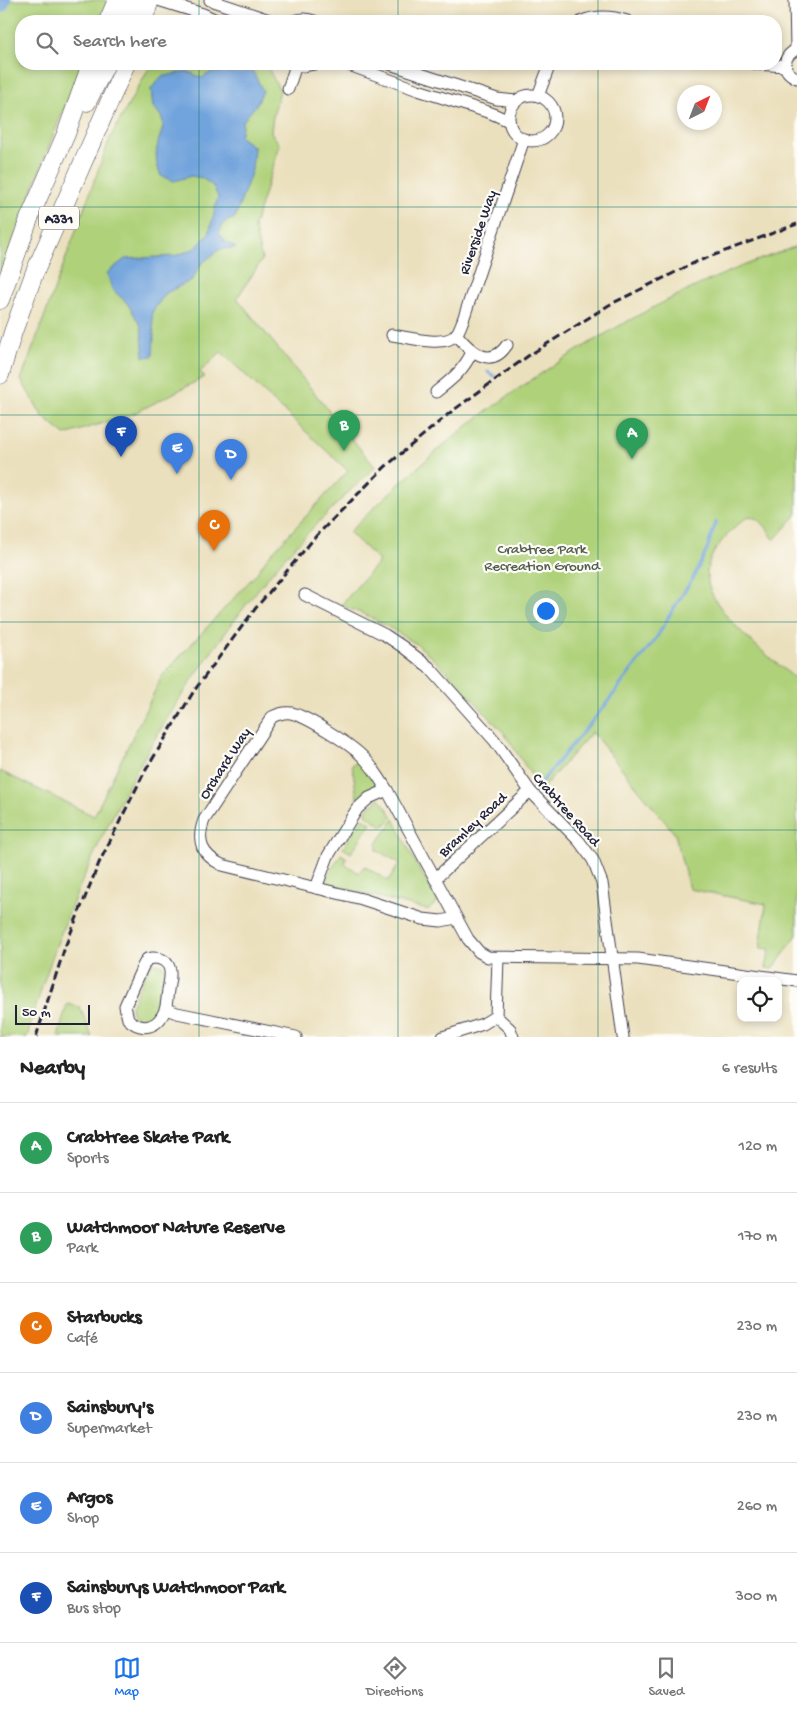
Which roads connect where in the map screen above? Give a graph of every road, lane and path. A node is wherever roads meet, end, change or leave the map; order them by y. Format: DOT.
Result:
graph roads {
  1 [pos="117,0"];
  2 [pos="133,0"];
  3 [pos="150,0"];
  4 [pos="158,0"];
  5 [pos="210,0"];
  6 [pos="795,0"];
  7 [pos="111,15"];
  8 [pos="127,15"];
  9 [pos="145,15"];
  10 [pos="205,15"];
  11 [pos="254,15"];
  12 [pos="797,49"];
  13 [pos="782,66"];
  14 [pos="786,66"];
  15 [pos="89,70"];
  16 [pos="103,70"];
  17 [pos="125,70"];
  18 [pos="293,70"];
  19 [pos="363,70"];
  20 [pos="408,70"];
  21 [pos="548,70"];
  22 [pos="797,78"];
  23 [pos="288,90"];
  24 [pos="538,96"];
  25 [pos="516,101"];
  26 [pos="509,121"];
  27 [pos="66,134"];
  28 [pos="524,139"];
  29 [pos="0,300"];
  30 [pos="456,334"];
  31 [pos="392,335"];
  32 [pos="507,346"];
  33 [pos="472,352"];
  34 [pos="0,375"];
  35 [pos="436,392"];
  36 [pos="305,595"];
  37 [pos="387,790"];
  38 [pos="530,790"];
  39 [pos="435,879"];
  40 [pos="316,888"];
  41 [pos="456,918"];
  42 [pos="498,958"];
  43 [pos="612,958"];
  44 [pos="797,981"];
  45 [pos="166,1009"];
  46 [pos="496,1016"];
  47 [pos="296,1037"];
  48 [pos="442,1037"];
  49 [pos="513,1037"];
  50 [pos="623,1037"];
  1 -- 7 [label="main road"];
  2 -- 8 [label="main road"];
  3 -- 9 [label="main road"];
  4 -- 10 [label="street"];
  5 -- 11 [label="street"];
  6 -- 12 [label="street"];
  12 -- 14 [label="street"];
  13 -- 14 [label="street"];
  14 -- 22 [label="street"];
  15 -- 27 [label="main road, A331"];
  16 -- 27 [label="main road, A331"];
  17 -- 34 [label="main road, A331"];
  18 -- 23 [label="street"];
  19 -- 26 [label="street"];
  20 -- 25 [label="street"];
  21 -- 24 [label="street"];
  24 -- 25 [label="street"];
  24 -- 28 [label="street"];
  25 -- 26 [label="street"];
  26 -- 28 [label="street"];
  27 -- 29 [label="main road, A331"];
  28 -- 30 [label="street, Riverside Way"];
  30 -- 31 [label="street"];
  30 -- 33 [label="street"];
  32 -- 33 [label="street"];
  33 -- 35 [label="street"];
  36 -- 38 [label="street, Crabtree Road"];
  37 -- 39 [label="street, Orchard Way"];
  37 -- 40 [label="street"];
  37 -- 40 [label="street, Orchard Way"];
  38 -- 39 [label="street, Bramley Road"];
  38 -- 43 [label="street, Crabtree Road"];
  39 -- 41 [label="street, Orchard Way"];
  40 -- 41 [label="street, Orchard Way"];
  41 -- 42 [label="street, Orchard Way"];
  42 -- 43 [label="street, Orchard Way"];
  42 -- 46 [label="street"];
  43 -- 44 [label="street"];
  43 -- 50 [label="street, Crabtree Road"];
  45 -- 45 [label="street"];
  45 -- 47 [label="street"];
  46 -- 48 [label="street"];
  46 -- 49 [label="street"];
}
